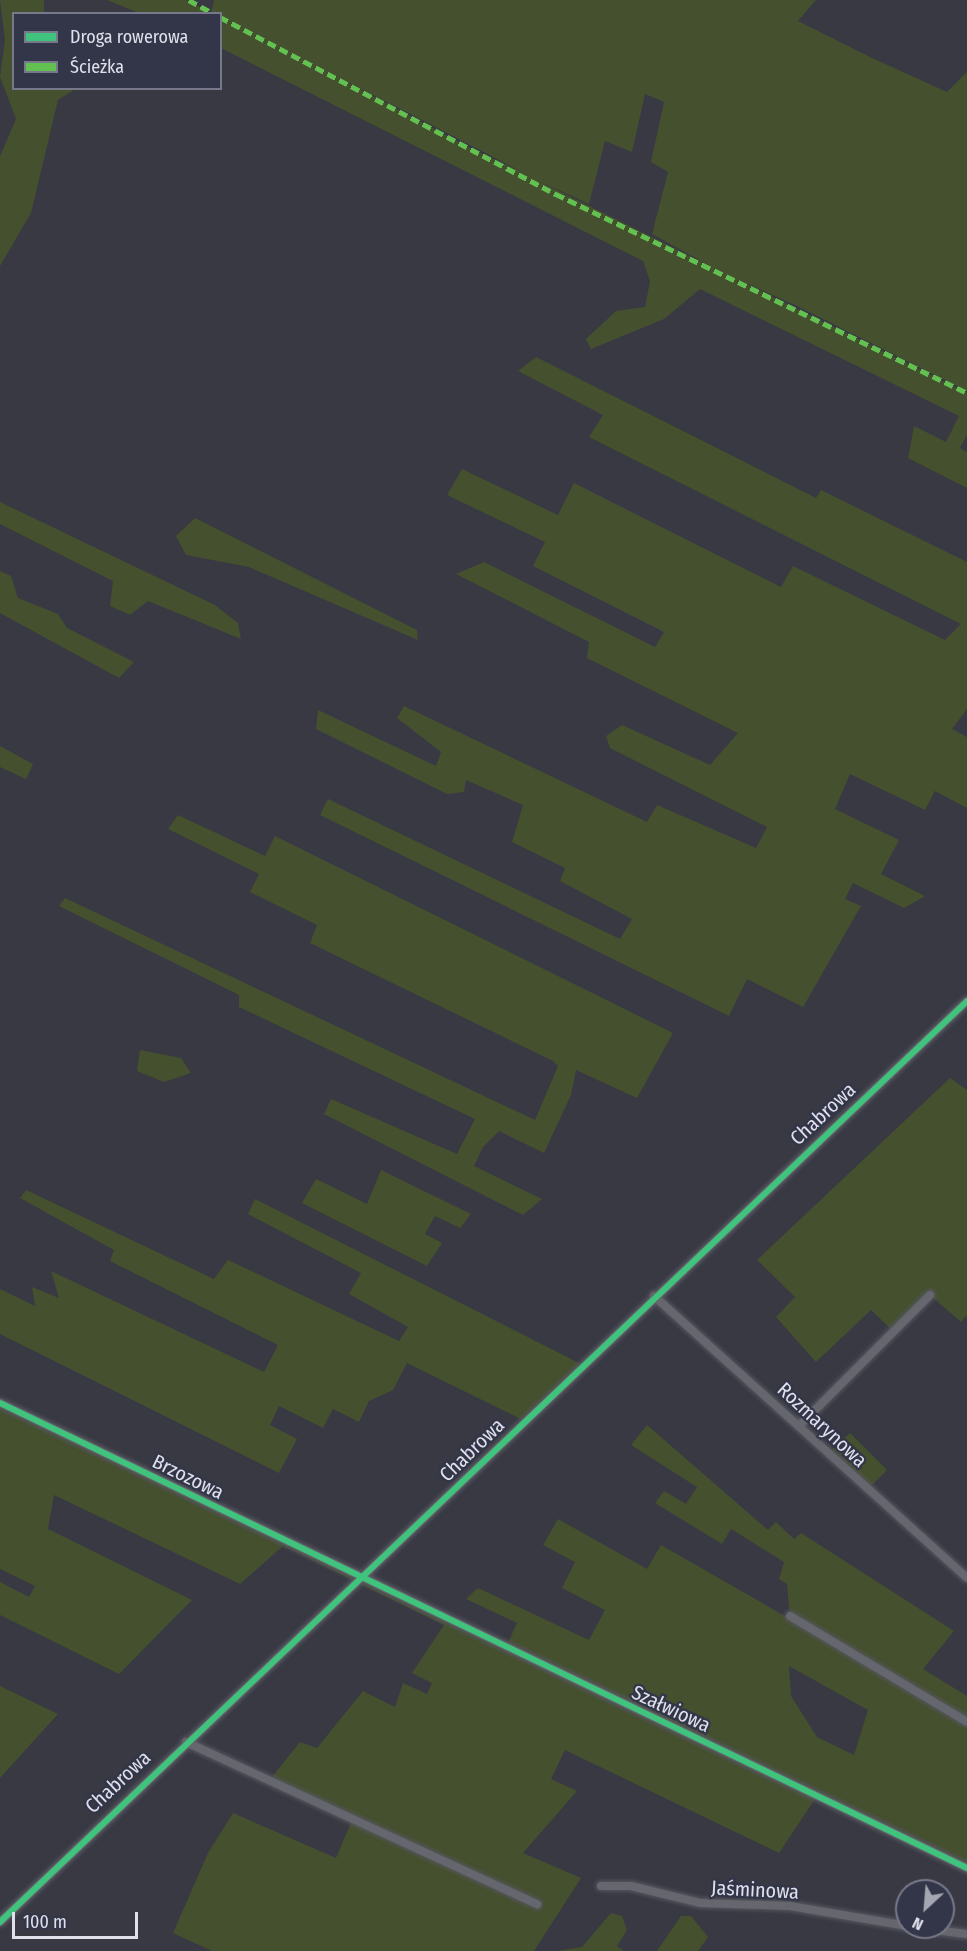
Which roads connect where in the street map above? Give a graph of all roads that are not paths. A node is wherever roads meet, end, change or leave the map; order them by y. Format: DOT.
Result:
graph roads {
  1 [pos="967,1001"];
  2 [pos="930,1295"];
  3 [pos="654,1296"];
  4 [pos="0,1403"];
  5 [pos="800,1425"];
  6 [pos="967,1578"];
  7 [pos="361,1580"];
  8 [pos="790,1616"];
  9 [pos="967,1722"];
  10 [pos="186,1742"];
  11 [pos="967,1868"];
  12 [pos="601,1886"];
  13 [pos="537,1904"];
  14 [pos="0,1922"];
  15 [pos="895,1925"];
  1 -- 3 [label="street, Chabrowa"];
  2 -- 5 [label="street"];
  3 -- 5 [label="street, Rozmarynowa"];
  3 -- 7 [label="street, Chabrowa"];
  4 -- 7 [label="street, Brzozowa"];
  5 -- 6 [label="street, Rozmarynowa"];
  7 -- 10 [label="street, Chabrowa"];
  7 -- 11 [label="street, Szałwiowa"];
  8 -- 9 [label="street"];
  10 -- 13 [label="street"];
  10 -- 14 [label="street, Chabrowa"];
  12 -- 15 [label="street, Jaśminowa"];
}
